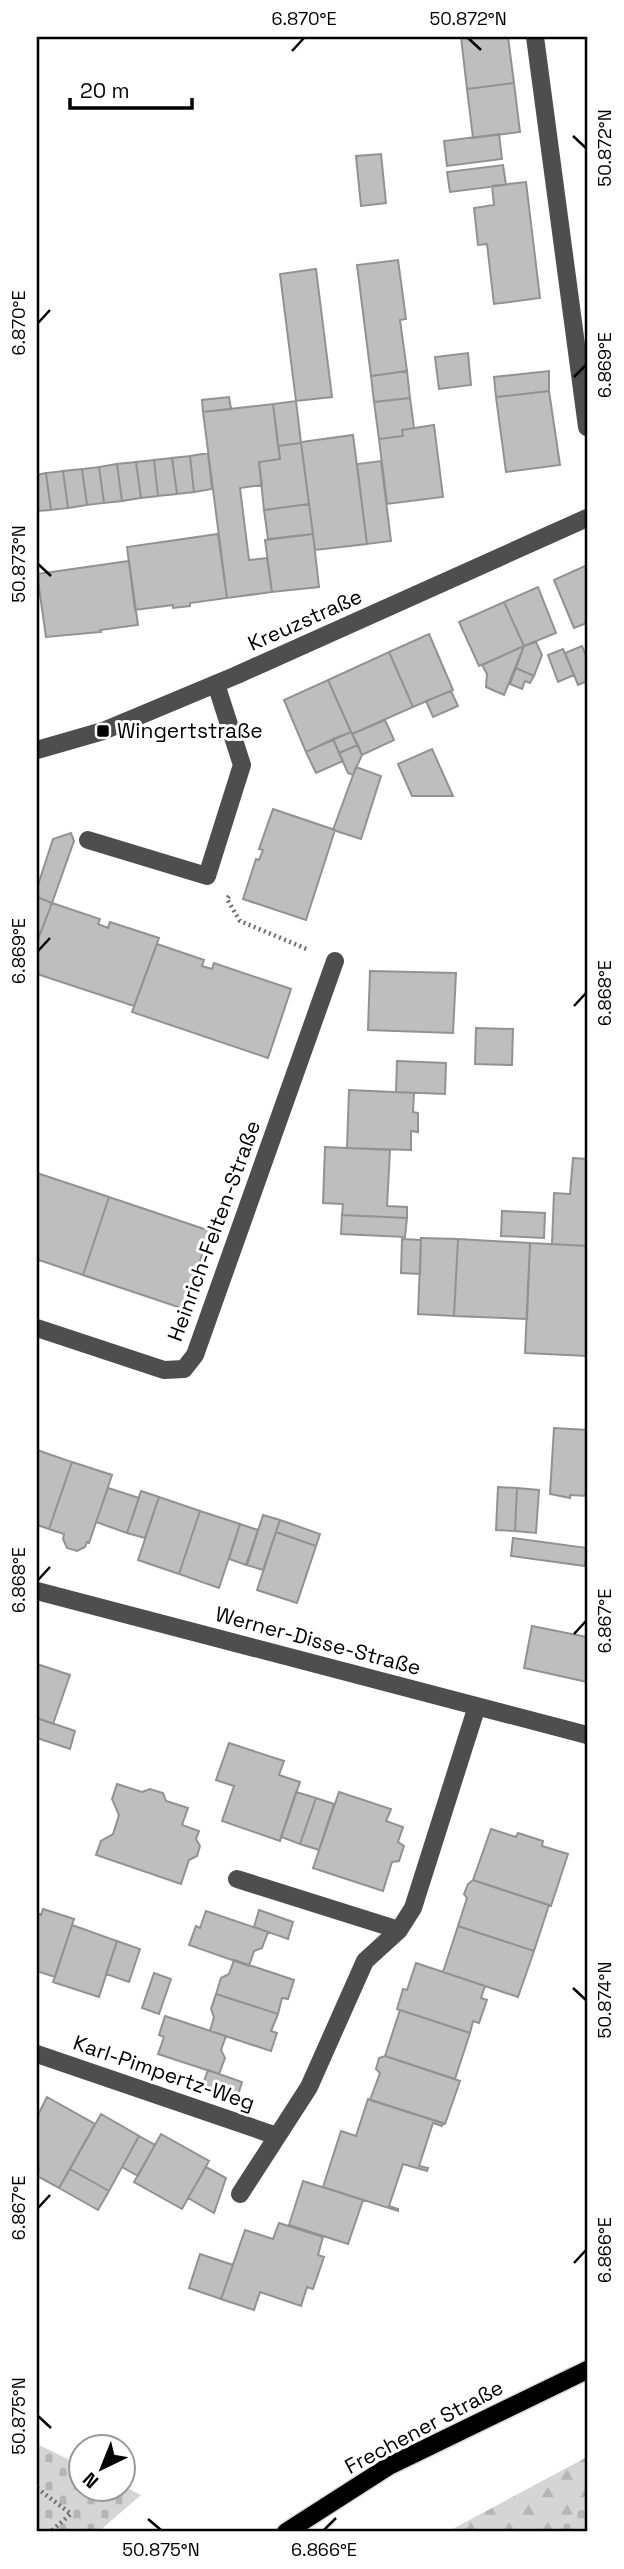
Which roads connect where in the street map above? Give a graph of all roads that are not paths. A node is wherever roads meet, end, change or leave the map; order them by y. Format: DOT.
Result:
graph roads {
  1 [pos="535,37"];
  2 [pos="587,427"];
  3 [pos="587,518"];
  4 [pos="216,684"];
  5 [pos="37,750"];
  6 [pos="88,840"];
  7 [pos="335,961"];
  8 [pos="37,1328"];
  9 [pos="37,1591"];
  10 [pos="477,1706"];
  11 [pos="587,1735"];
  12 [pos="237,1880"];
  13 [pos="399,1930"];
  14 [pos="37,2053"];
  15 [pos="276,2136"];
  16 [pos="240,2194"];
  17 [pos="587,2370"];
  18 [pos="286,2532"];
  1 -- 2 [label="street"];
  3 -- 4 [label="street, Kreuzstraße"];
  4 -- 5 [label="street, Kreuzstraße"];
  4 -- 6 [label="street"];
  7 -- 8 [label="street, Heinrich-Felten-Straße"];
  9 -- 10 [label="street, Werner-Disse-Straße"];
  10 -- 11 [label="street, Werner-Disse-Straße"];
  10 -- 13 [label="street"];
  12 -- 13 [label="street"];
  13 -- 15 [label="street"];
  14 -- 15 [label="street, Karl-Pimpertz-Weg"];
  15 -- 16 [label="street"];
  17 -- 18 [label="main road, Frechener Straße"];
}
